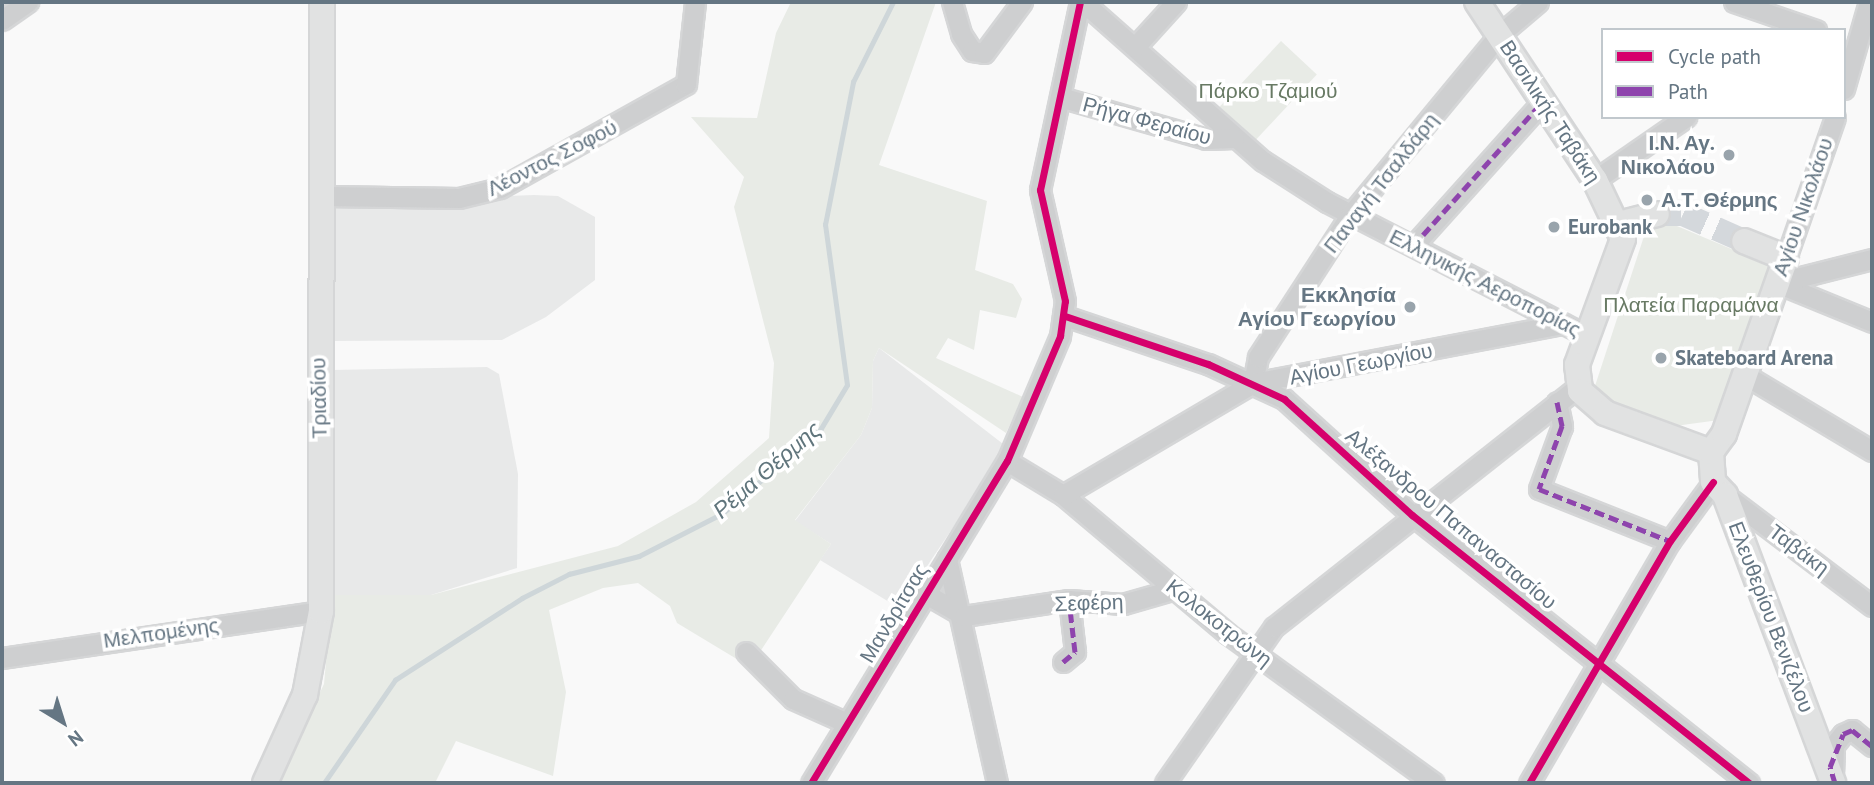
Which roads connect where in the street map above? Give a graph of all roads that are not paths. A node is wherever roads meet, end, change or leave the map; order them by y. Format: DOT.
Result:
graph roads {
  1 [pos="28,2"];
  2 [pos="322,2"];
  3 [pos="695,2"];
  4 [pos="952,2"];
  5 [pos="1022,2"];
  6 [pos="1081,2"];
  7 [pos="1176,2"];
  8 [pos="1478,2"];
  9 [pos="1538,2"];
  10 [pos="1734,2"];
  11 [pos="1869,2"];
  12 [pos="2,20"];
  13 [pos="1810,28"];
  14 [pos="1499,35"];
  15 [pos="1859,44"];
  16 [pos="1135,47"];
  17 [pos="1846,83"];
  18 [pos="1060,97"];
  19 [pos="1542,102"];
  20 [pos="1683,119"];
  21 [pos="1834,119"];
  22 [pos="1234,138"];
  23 [pos="1595,180"];
  24 [pos="324,195"];
  25 [pos="1352,214"];
  26 [pos="1657,214"];
  27 [pos="1618,224"];
  28 [pos="1744,241"];
  29 [pos="1413,246"];
  30 [pos="1786,258"];
  31 [pos="1872,259"];
  32 [pos="1777,283"];
  33 [pos="1065,316"];
  34 [pos="1872,322"];
  35 [pos="1563,324"];
  36 [pos="1588,336"];
  37 [pos="1745,375"];
  38 [pos="1253,383"];
  39 [pos="1577,387"];
  40 [pos="1557,402"];
  41 [pos="1872,451"];
  42 [pos="1711,452"];
  43 [pos="1007,461"];
  44 [pos="1719,488"];
  45 [pos="1063,495"];
  46 [pos="1412,515"];
  47 [pos="1670,541"];
  48 [pos="947,559"];
  49 [pos="1175,589"];
  50 [pos="926,594"];
  51 [pos="1069,600"];
  52 [pos="1872,606"];
  53 [pos="321,611"];
  54 [pos="960,614"];
  55 [pos="1254,651"];
  56 [pos="746,652"];
  57 [pos="2,658"];
  58 [pos="1063,662"];
  59 [pos="1599,664"];
  60 [pos="847,723"];
  61 [pos="1872,746"];
  62 [pos="265,783"];
  63 [pos="811,783"];
  64 [pos="997,783"];
  65 [pos="1165,783"];
  66 [pos="1434,783"];
  67 [pos="1529,783"];
  68 [pos="1749,783"];
  69 [pos="1834,783"];
  1 -- 12 [label="street"];
  2 -- 24 [label="main road, Τριαδίου"];
  3 -- 24 [label="street, Λέοντος Σοφού"];
  4 -- 5 [label="street"];
  6 -- 16 [label="street, Ελληνικής Αεροπορίας"];
  6 -- 18 [label="street"];
  7 -- 16 [label="street"];
  8 -- 14 [label="main road, Βασιλικής Ταβάκη"];
  9 -- 14 [label="street, Παναγή Τσαλδάρη"];
  10 -- 13 [label="street"];
  11 -- 15 [label="street"];
  14 -- 19 [label="main road, Βασιλικής Ταβάκη"];
  14 -- 25 [label="street, Παναγή Τσαλδάρη"];
  15 -- 17 [label="street"];
  16 -- 22 [label="street, Ελληνικής Αεροπορίας"];
  18 -- 22 [label="street, Ρήγα Φεραίου"];
  18 -- 33 [label="street"];
  19 -- 23 [label="main road, Βασιλικής Ταβάκη"];
  19 -- 29 [label="street"];
  20 -- 23 [label="street"];
  21 -- 30 [label="street, Αγίου Νικολάου"];
  22 -- 25 [label="street, Ελληνικής Αεροπορίας"];
  23 -- 27 [label="main road, Βασιλικής Ταβάκη"];
  24 -- 53 [label="main road, Τριαδίου"];
  25 -- 29 [label="street, Ελληνικής Αεροπορίας"];
  25 -- 38 [label="street, Παναγή Τσαλδάρη"];
  26 -- 27 [label="main road"];
  27 -- 36 [label="main road"];
  28 -- 30 [label="main road"];
  29 -- 35 [label="street, Ελληνικής Αεροπορίας"];
  30 -- 32 [label="main road, Αγίου Νικολάου"];
  31 -- 32 [label="street"];
  32 -- 34 [label="street"];
  32 -- 37 [label="main road, Αγίου Νικολάου"];
  33 -- 38 [label="street, Αλέξανδρου Παπαναστασίου"];
  33 -- 43 [label="street, Μανδρίτσας"];
  35 -- 36 [label="street, Ελληνικής Αεροπορίας"];
  35 -- 38 [label="street, Αγίου Γεωργίου"];
  36 -- 39 [label="main road"];
  37 -- 41 [label="street"];
  37 -- 42 [label="main road, Αγίου Νικολάου"];
  38 -- 45 [label="street, Αγίου Γεωργίου"];
  38 -- 46 [label="street, Αλέξανδρου Παπαναστασίου"];
  39 -- 40 [label="street"];
  39 -- 42 [label="main road"];
  40 -- 46 [label="street"];
  40 -- 47 [label="street"];
  42 -- 44 [label="main road, Ελευθερίου Βενιζέλου"];
  43 -- 45 [label="street, Κολοκοτρώνη"];
  43 -- 48 [label="street, Μανδρίτσας"];
  44 -- 47 [label="street"];
  44 -- 52 [label="street, Ταβάκη"];
  44 -- 69 [label="main road, Ελευθερίου Βενιζέλου"];
  45 -- 49 [label="street, Κολοκοτρώνη"];
  46 -- 55 [label="street"];
  46 -- 59 [label="street, Αλέξανδρου Παπαναστασίου"];
  47 -- 59 [label="street"];
  48 -- 50 [label="street, Μανδρίτσας"];
  48 -- 54 [label="street"];
  49 -- 51 [label="street, Σεφέρη"];
  49 -- 55 [label="street, Κολοκοτρώνη"];
  50 -- 54 [label="street"];
  50 -- 60 [label="street, Μανδρίτσας"];
  51 -- 54 [label="street, Σεφέρη"];
  51 -- 58 [label="street"];
  53 -- 57 [label="street, Μελπομένης"];
  53 -- 62 [label="main road, Τριαδίου"];
  54 -- 64 [label="street"];
  55 -- 65 [label="street"];
  55 -- 66 [label="street, Κολοκοτρώνη"];
  56 -- 60 [label="street"];
  59 -- 67 [label="street"];
  59 -- 68 [label="street, Αλέξανδρου Παπαναστασίου"];
  60 -- 63 [label="street, Μανδρίτσας"];
  61 -- 69 [label="street"];
}
